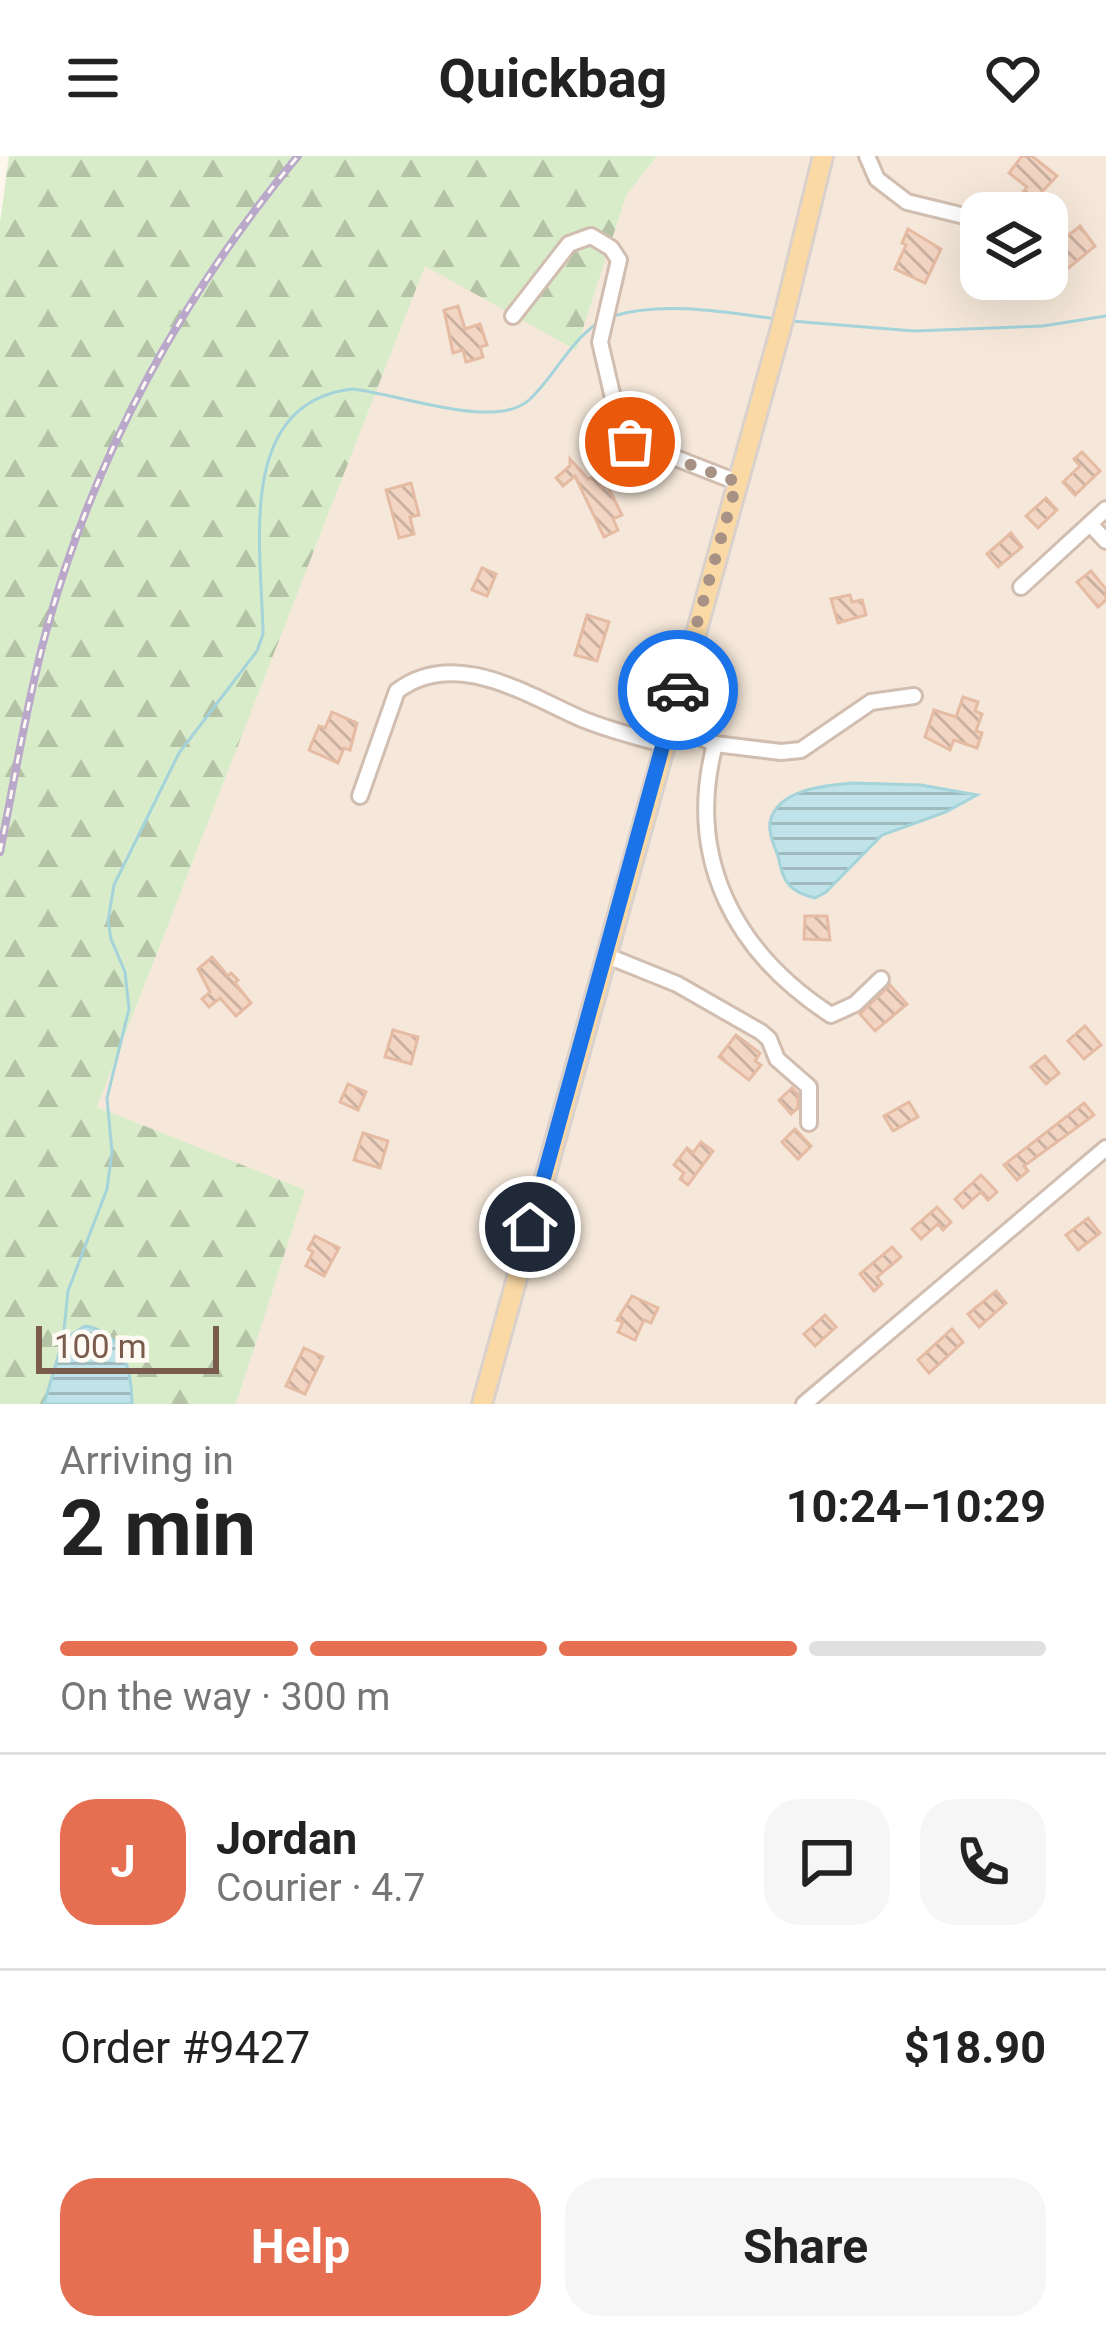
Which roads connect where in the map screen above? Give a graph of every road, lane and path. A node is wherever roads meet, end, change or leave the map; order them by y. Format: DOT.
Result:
graph roads {
  1 [pos="823,156"];
  2 [pos="867,156"];
  3 [pos="960,215"];
  4 [pos="513,316"];
  5 [pos="737,482"];
  6 [pos="1106,509"];
  7 [pos="1090,524"];
  8 [pos="1106,541"];
  9 [pos="1021,587"];
  10 [pos="914,696"];
  11 [pos="669,723"];
  12 [pos="663,744"];
  13 [pos="715,744"];
  14 [pos="360,796"];
  15 [pos="605,956"];
  16 [pos="881,979"];
  17 [pos="809,1124"];
  18 [pos="1106,1148"];
  19 [pos="806,1403"];
  20 [pos="482,1404"];
  1 -- 5 [label="main road"];
  2 -- 3 [label="street"];
  4 -- 5 [label="street"];
  5 -- 11 [label="main road"];
  6 -- 7 [label="street"];
  7 -- 8 [label="street"];
  7 -- 9 [label="street"];
  10 -- 13 [label="street"];
  11 -- 12 [label="main road"];
  11 -- 13 [label="street"];
  12 -- 14 [label="street"];
  12 -- 15 [label="main road"];
  13 -- 16 [label="street"];
  15 -- 17 [label="street"];
  15 -- 20 [label="main road"];
  18 -- 19 [label="street"];
}
